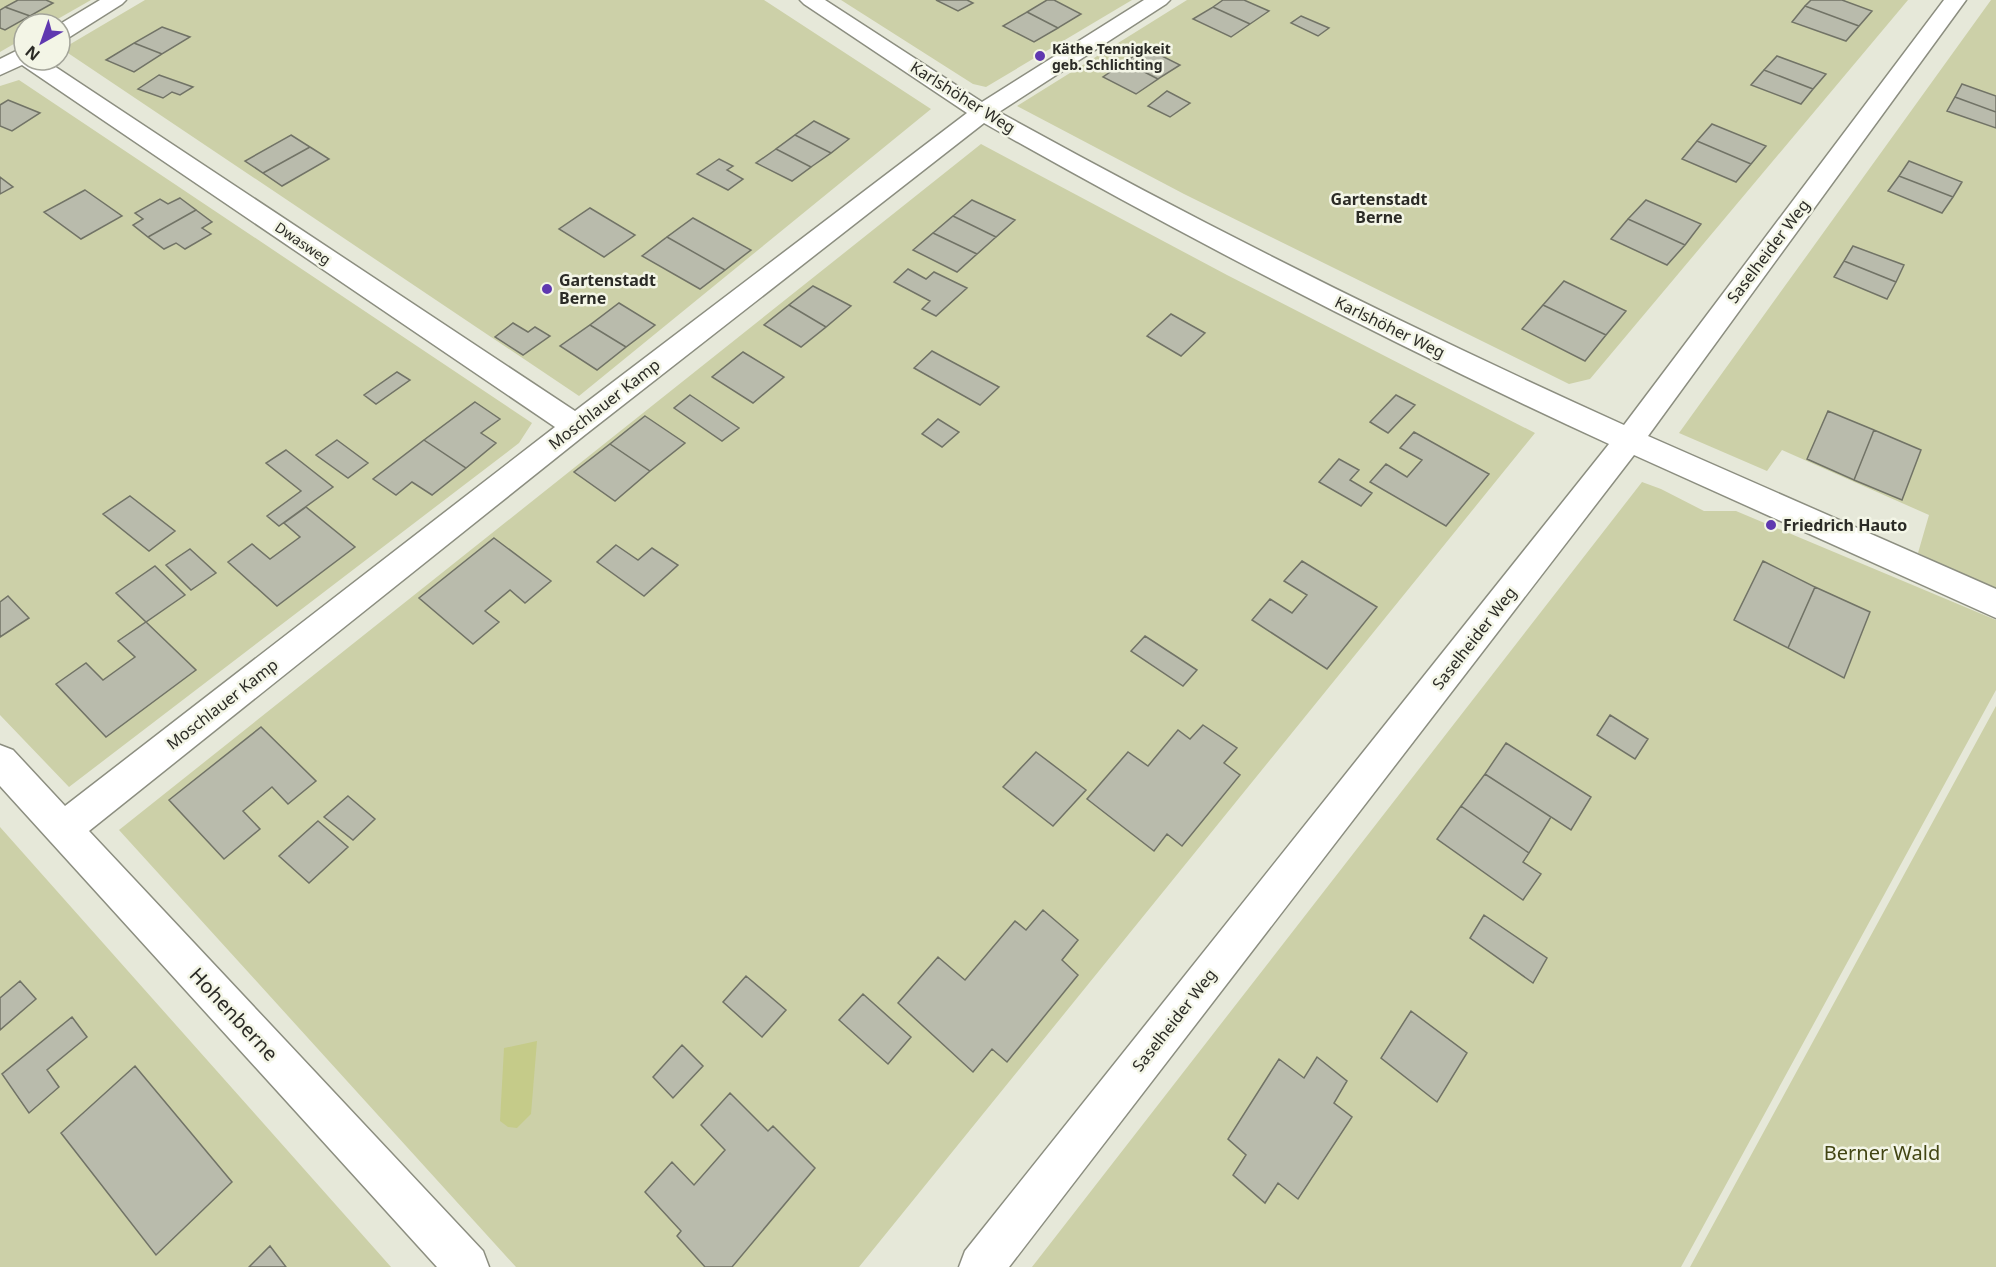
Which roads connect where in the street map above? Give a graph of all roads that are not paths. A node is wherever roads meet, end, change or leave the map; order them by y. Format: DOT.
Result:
graph roads {
  1 [pos="116,0"];
  2 [pos="811,0"];
  3 [pos="1159,0"];
  4 [pos="1955,0"];
  5 [pos="72,26"];
  6 [pos="49,72"];
  7 [pos="983,112"];
  8 [pos="576,426"];
  9 [pos="1628,441"];
  10 [pos="1996,604"];
  11 [pos="0,761"];
  12 [pos="64,829"];
  13 [pos="467,1267"];
  14 [pos="981,1267"];
  1 -- 5 [label="street"];
  2 -- 7 [label="street, Karlshöher Weg"];
  3 -- 7 [label="street, Moschlauer Kamp"];
  4 -- 9 [label="street, Saselheider Weg"];
  6 -- 8 [label="street, Dwasweg"];
  7 -- 8 [label="street, Moschlauer Kamp"];
  7 -- 9 [label="street, Karlshöher Weg"];
  8 -- 12 [label="street, Moschlauer Kamp"];
  9 -- 10 [label="street, Karlshöher Weg"];
  9 -- 14 [label="street, Saselheider Weg"];
  11 -- 12 [label="street, Hohenberne"];
  12 -- 13 [label="street, Hohenberne"];
}
